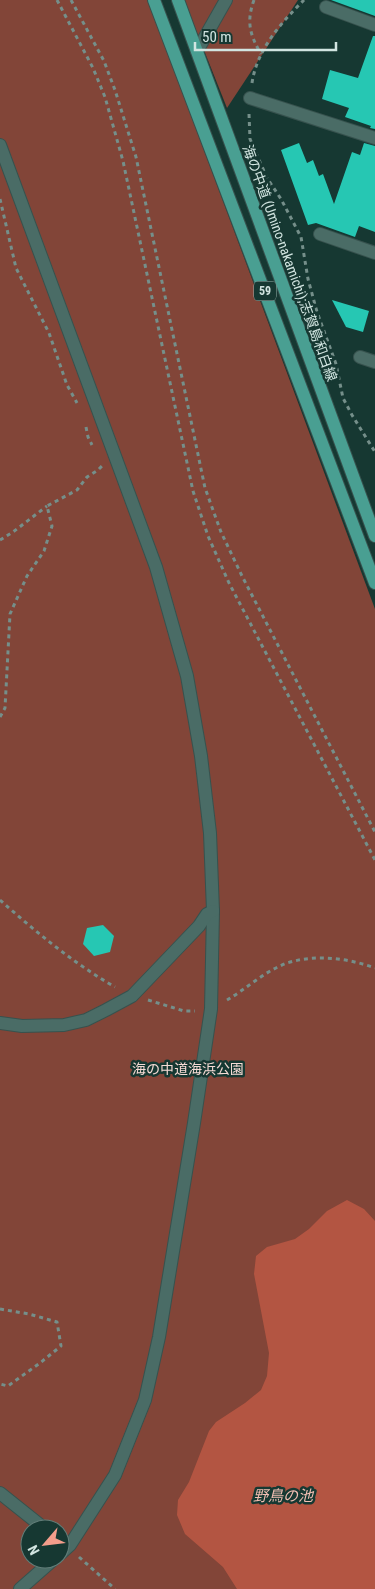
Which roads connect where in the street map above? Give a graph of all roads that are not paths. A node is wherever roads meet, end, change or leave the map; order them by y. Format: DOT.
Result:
graph roads {
  1 [pos="154,0"];
  2 [pos="178,0"];
  3 [pos="226,0"];
  4 [pos="326,7"];
  5 [pos="375,25"];
  6 [pos="196,51"];
  7 [pos="250,98"];
  8 [pos="375,138"];
  9 [pos="0,145"];
  10 [pos="320,234"];
  11 [pos="375,253"];
  12 [pos="360,357"];
  13 [pos="375,362"];
  14 [pos="375,536"];
  15 [pos="375,583"];
  16 [pos="213,911"];
  17 [pos="0,1023"];
  18 [pos="0,1493"];
  19 [pos="32,1519"];
  20 [pos="70,1544"];
  21 [pos="43,1569"];
  22 [pos="20,1589"];
  1 -- 15 [label="main road, 59"];
  2 -- 6 [label="main road, 海の中道 (Umino-nakamichi);志賀島和白線 / 59"];
  3 -- 6 [label="street"];
  4 -- 5 [label="street"];
  6 -- 14 [label="main road, 海の中道 (Umino-nakamichi);志賀島和白線 / 59"];
  7 -- 8 [label="street"];
  9 -- 16 [label="street"];
  10 -- 11 [label="street"];
  12 -- 13 [label="street"];
  16 -- 17 [label="street"];
  16 -- 20 [label="street"];
  18 -- 19 [label="street"];
  21 -- 22 [label="street"];
}
